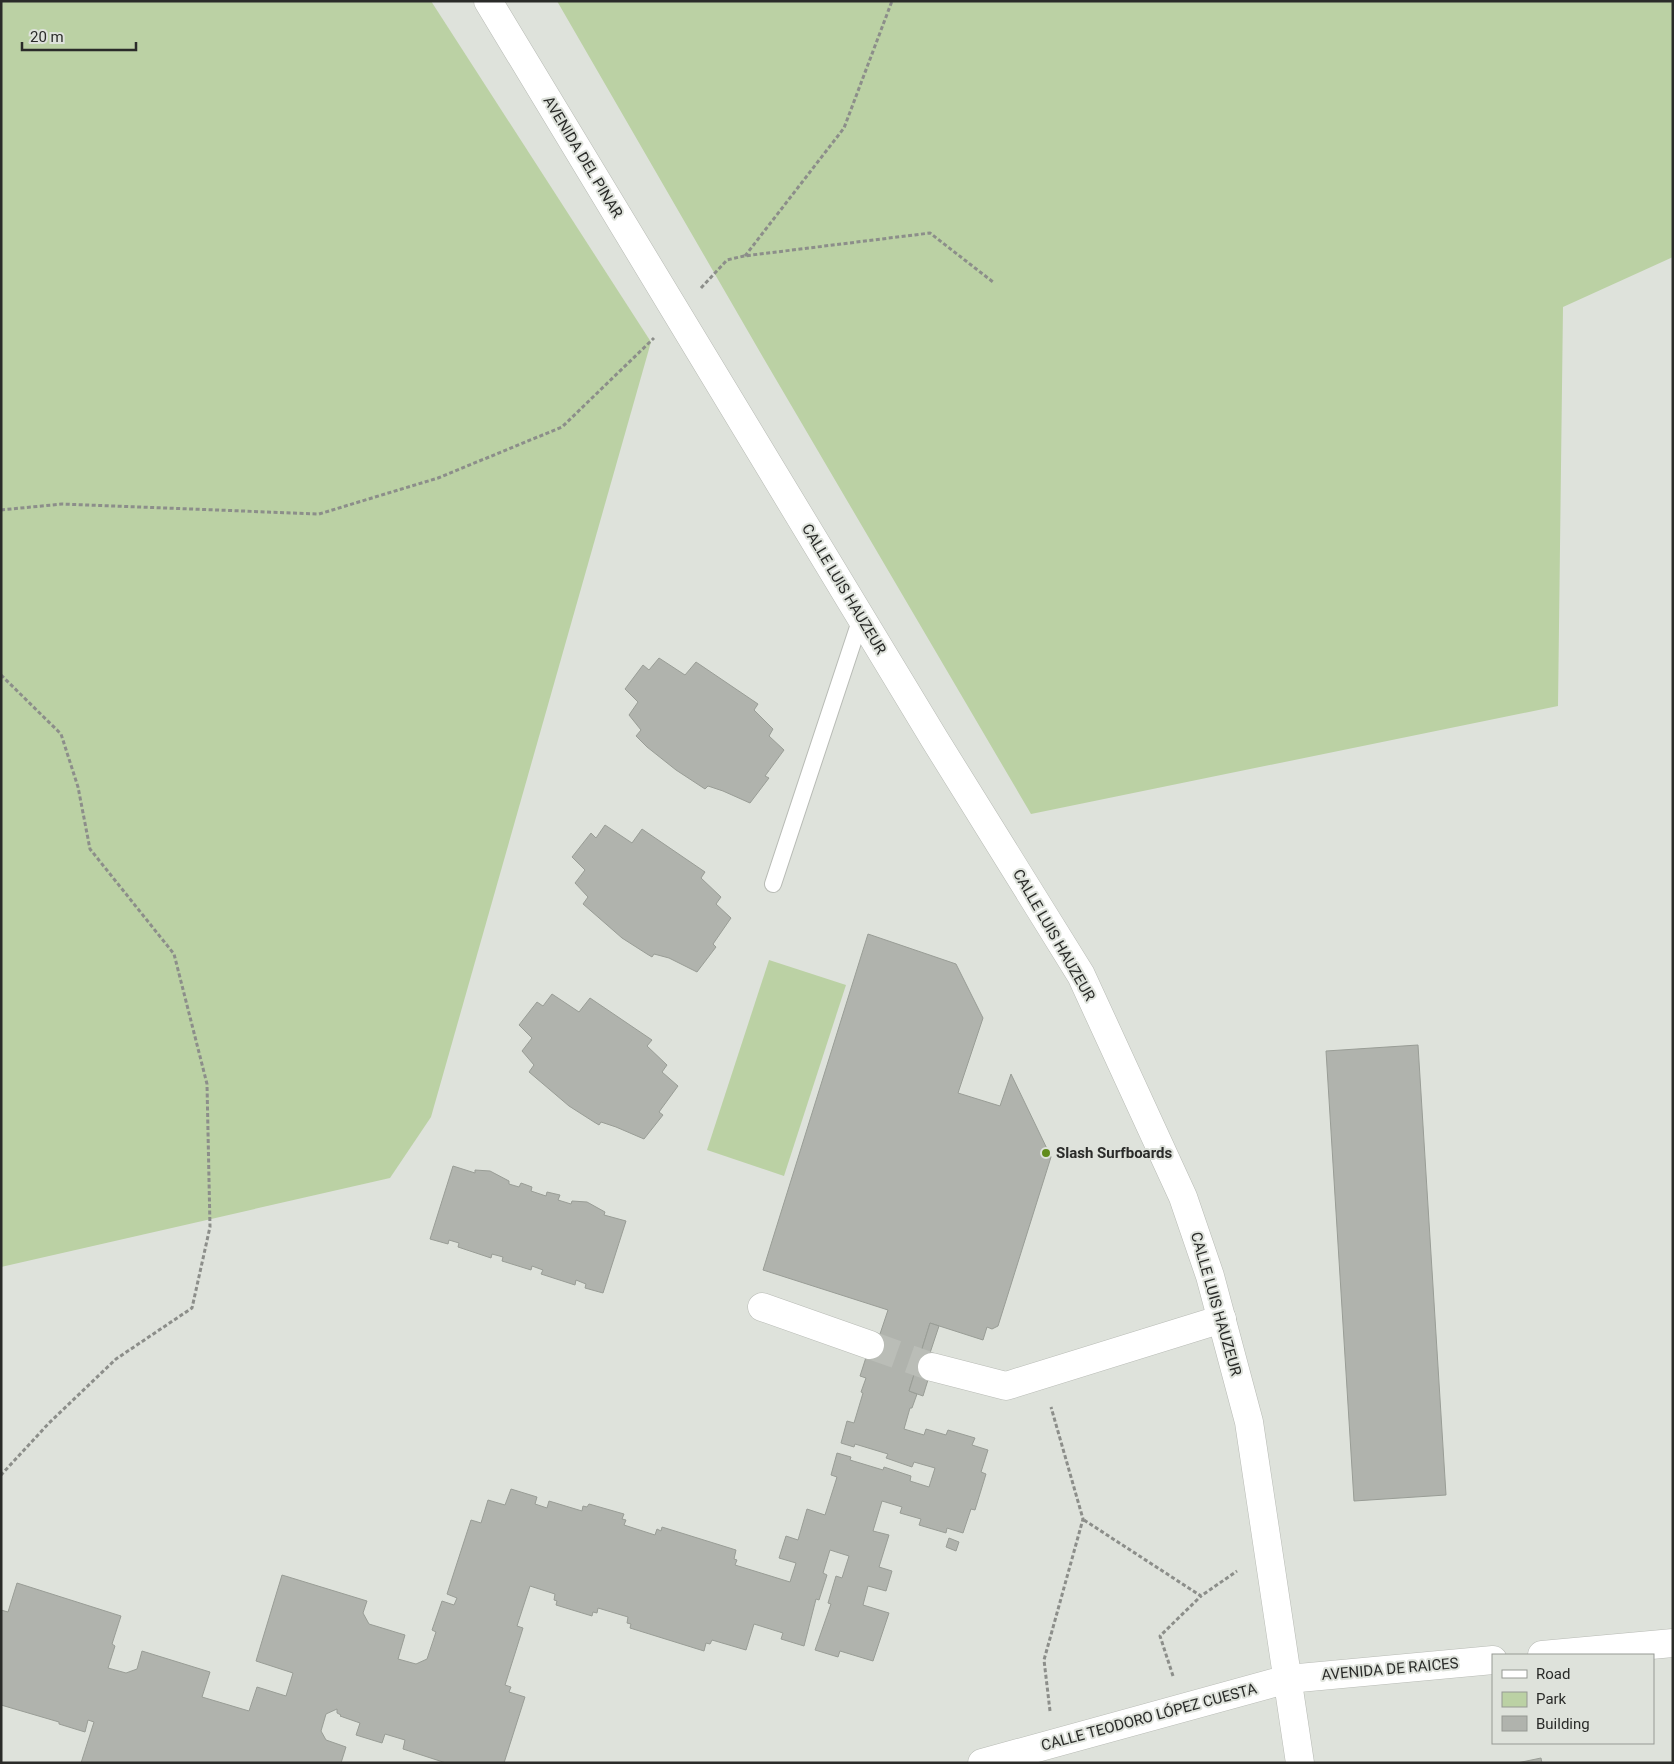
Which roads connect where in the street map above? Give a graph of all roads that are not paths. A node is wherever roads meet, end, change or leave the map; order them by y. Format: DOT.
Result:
graph roads {
  1 [pos="488,1"];
  2 [pos="678,313"];
  3 [pos="862,618"];
  4 [pos="773,884"];
  5 [pos="762,1308"];
  6 [pos="1222,1319"];
  7 [pos="870,1346"];
  8 [pos="932,1367"];
  9 [pos="1673,1643"];
  10 [pos="1553,1654"];
  11 [pos="1492,1660"];
  12 [pos="1288,1679"];
  13 [pos="982,1763"];
  14 [pos="1300,1763"];
  1 -- 2 [label="street, AVENIDA DEL PINAR"];
  2 -- 3 [label="street, CALLE LUIS HAUZEUR"];
  3 -- 4 [label="lane"];
  3 -- 6 [label="street, CALLE LUIS HAUZEUR"];
  5 -- 7 [label="street"];
  6 -- 8 [label="street"];
  6 -- 12 [label="street, CALLE LUIS HAUZEUR"];
  9 -- 10 [label="street"];
  11 -- 12 [label="street, AVENIDA DE RAICES"];
  12 -- 13 [label="street, CALLE TEODORO LÓPEZ CUESTA"];
  12 -- 14 [label="street, CALLE LUIS HAUZEUR"];
}
